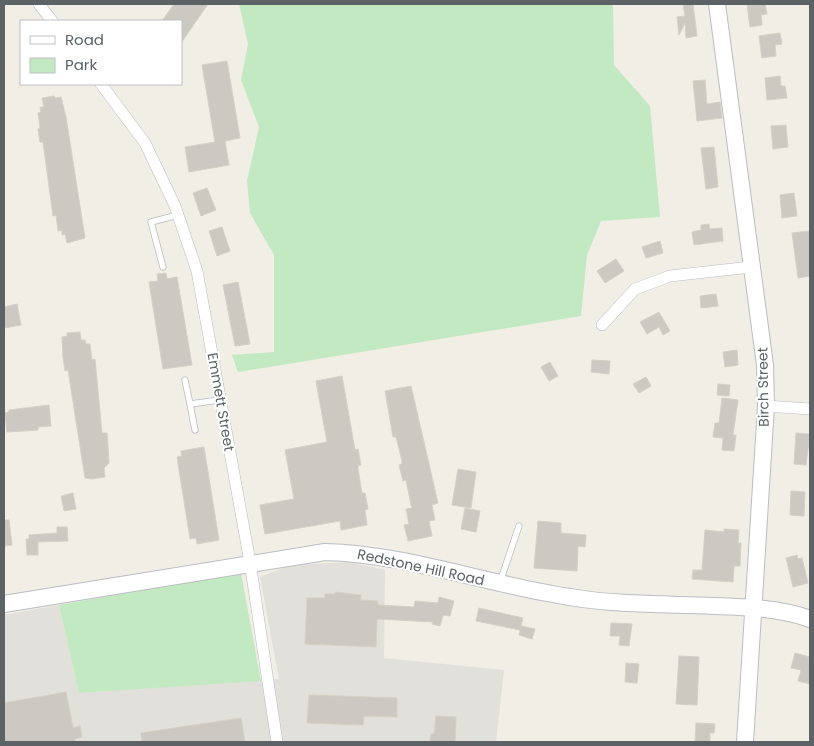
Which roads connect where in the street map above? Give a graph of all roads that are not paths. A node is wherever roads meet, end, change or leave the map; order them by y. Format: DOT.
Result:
graph roads {
  1 [pos="39,4"];
  2 [pos="717,4"];
  3 [pos="51,20"];
  4 [pos="102,85"];
  5 [pos="178,215"];
  6 [pos="163,267"];
  7 [pos="751,267"];
  8 [pos="602,326"];
  9 [pos="185,380"];
  10 [pos="220,400"];
  11 [pos="190,404"];
  12 [pos="766,406"];
  13 [pos="810,409"];
  14 [pos="195,430"];
  15 [pos="519,526"];
  16 [pos="250,562"];
  17 [pos="500,584"];
  18 [pos="4,604"];
  19 [pos="753,608"];
  20 [pos="810,619"];
  21 [pos="277,742"];
  22 [pos="745,742"];
  1 -- 3 [label="street"];
  2 -- 7 [label="main road, Birch Street"];
  4 -- 5 [label="street, Emmett Street"];
  5 -- 6 [label="lane"];
  5 -- 10 [label="street, Emmett Street"];
  7 -- 8 [label="street"];
  7 -- 12 [label="main road, Birch Street"];
  9 -- 11 [label="lane"];
  10 -- 11 [label="lane"];
  10 -- 16 [label="street, Emmett Street"];
  11 -- 14 [label="lane"];
  12 -- 13 [label="street"];
  12 -- 19 [label="main road, Birch Street"];
  15 -- 17 [label="lane"];
  16 -- 17 [label="main road, Redstone Hill Road"];
  16 -- 18 [label="main road, Redstone Hill Road"];
  16 -- 21 [label="street, Emmett Street"];
  17 -- 19 [label="main road, Redstone Hill Road"];
  19 -- 20 [label="main road, Redstone Hill Road"];
  19 -- 22 [label="main road, Birch Street"];
}
